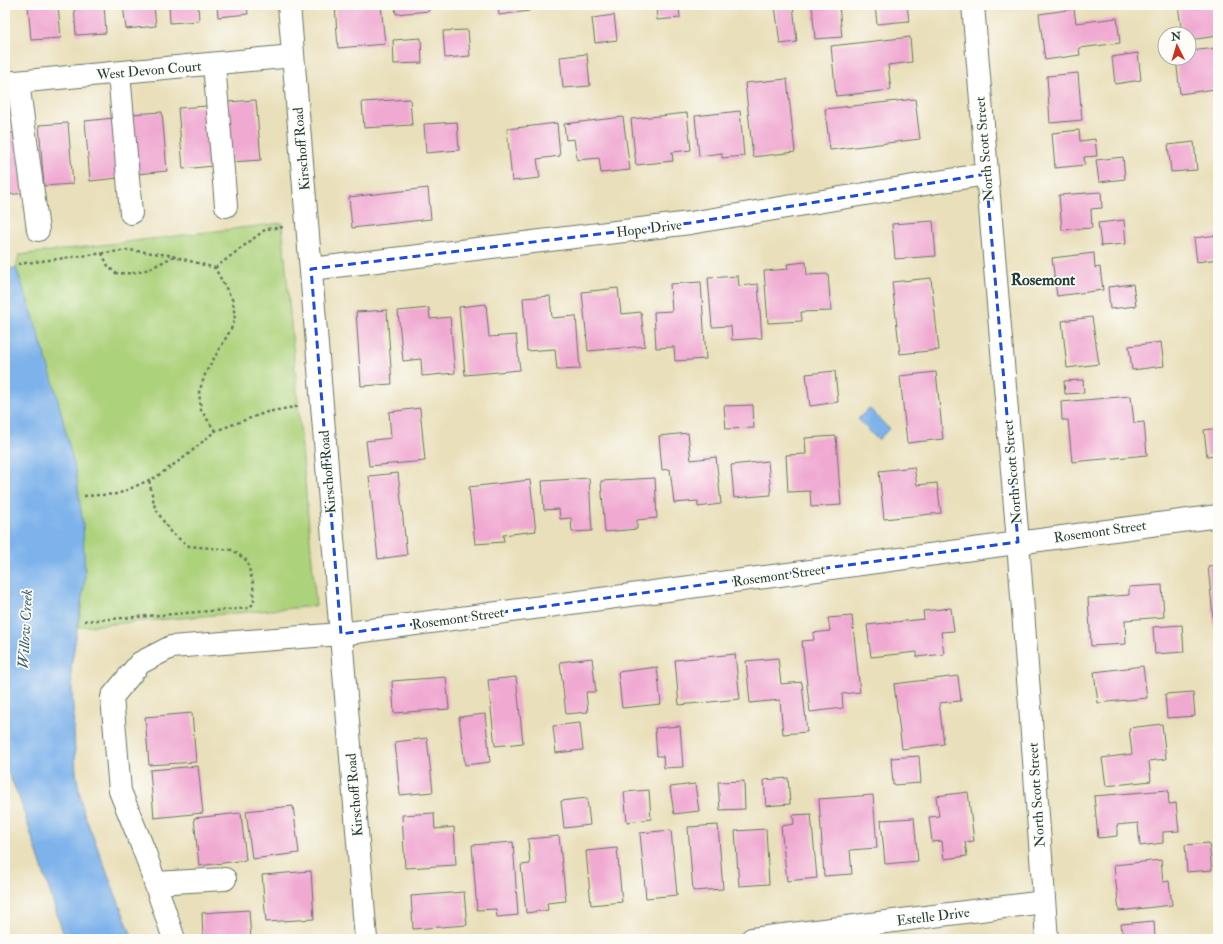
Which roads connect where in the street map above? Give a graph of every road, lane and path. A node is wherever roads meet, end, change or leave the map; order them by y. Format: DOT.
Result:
graph roads {
  1 [pos="289,5"];
  2 [pos="973,5"];
  3 [pos="293,56"];
  4 [pos="214,64"];
  5 [pos="119,73"];
  6 [pos="12,83"];
  7 [pos="986,174"];
  8 [pos="226,206"];
  9 [pos="131,213"];
  10 [pos="285,227"];
  11 [pos="38,230"];
  12 [pos="102,253"];
  13 [pos="174,256"];
  14 [pos="18,264"];
  15 [pos="214,268"];
  16 [pos="311,269"];
  17 [pos="300,406"];
  18 [pos="215,431"];
  19 [pos="149,480"];
  20 [pos="84,496"];
  21 [pos="1218,516"];
  22 [pos="1018,542"];
  23 [pos="84,621"];
  24 [pos="341,634"];
  25 [pos="225,879"];
  26 [pos="155,883"];
  27 [pos="1044,902"];
  28 [pos="174,939"];
  29 [pos="366,939"];
  30 [pos="752,939"];
  31 [pos="1047,939"];
  1 -- 3 [label="street, Kirschoff Road"];
  2 -- 7 [label="street, North Scott Street"];
  3 -- 4 [label="street, West Devon Court"];
  3 -- 16 [label="street, Kirschoff Road"];
  4 -- 5 [label="street, West Devon Court"];
  4 -- 8 [label="street"];
  5 -- 6 [label="street, West Devon Court"];
  5 -- 9 [label="street"];
  6 -- 11 [label="street"];
  7 -- 16 [label="street, Hope Drive"];
  7 -- 22 [label="street, North Scott Street"];
  10 -- 15 [label="path"];
  12 -- 13 [label="path"];
  12 -- 13 [label="path"];
  12 -- 14 [label="path"];
  13 -- 15 [label="path"];
  15 -- 18 [label="path"];
  16 -- 24 [label="street, Kirschoff Road"];
  17 -- 18 [label="path"];
  18 -- 19 [label="path"];
  19 -- 20 [label="path"];
  19 -- 23 [label="path"];
  21 -- 22 [label="street, Rosemont Street"];
  22 -- 24 [label="street, Rosemont Street"];
  22 -- 27 [label="street, North Scott Street"];
  24 -- 26 [label="street, Rosemont Street"];
  24 -- 29 [label="street, Kirschoff Road"];
  25 -- 26 [label="street"];
  26 -- 28 [label="street, Rosemont Street"];
  27 -- 30 [label="street, Estelle Drive"];
  27 -- 31 [label="street, North Scott Street"];
}
